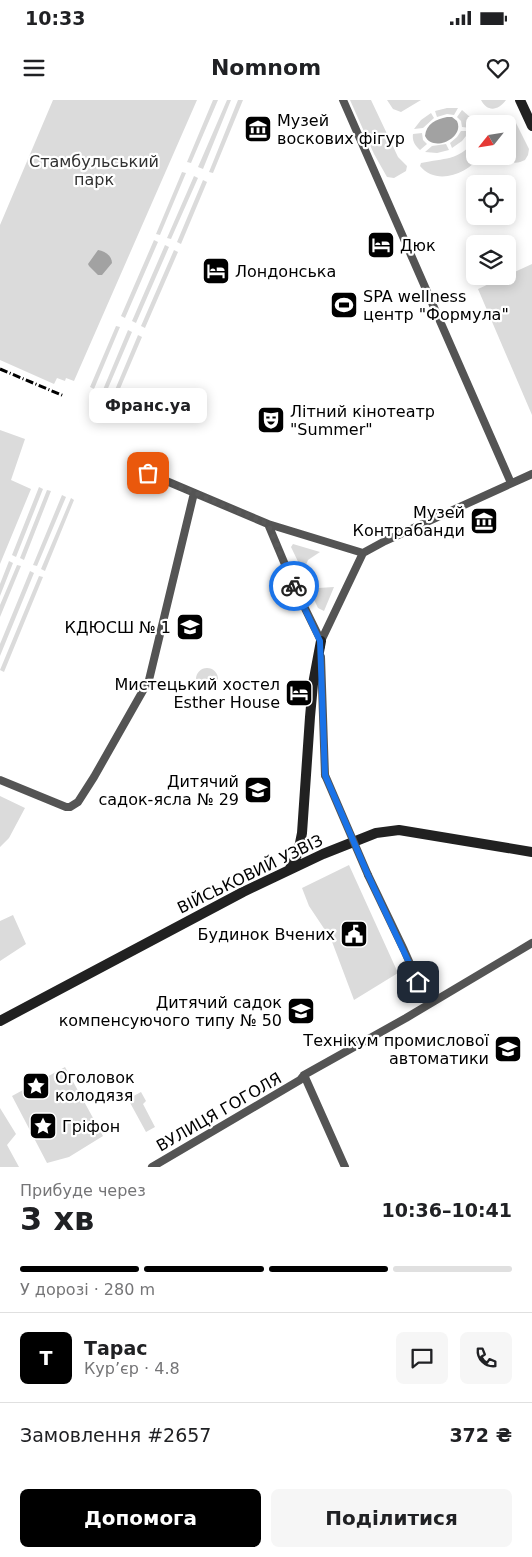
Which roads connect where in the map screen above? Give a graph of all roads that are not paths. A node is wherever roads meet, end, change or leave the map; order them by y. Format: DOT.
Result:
graph roads {
  1 [pos="344,100"];
  2 [pos="520,100"];
  3 [pos="532,126"];
  4 [pos="138,469"];
  5 [pos="532,474"];
  6 [pos="511,483"];
  7 [pos="194,493"];
  8 [pos="268,524"];
  9 [pos="363,553"];
  10 [pos="320,641"];
  11 [pos="0,780"];
  12 [pos="532,852"];
  13 [pos="289,870"];
  14 [pos="532,943"];
  15 [pos="428,1004"];
  16 [pos="0,1021"];
  17 [pos="304,1075"];
  18 [pos="152,1167"];
  19 [pos="345,1167"];
  1 -- 6 [label="street"];
  2 -- 3 [label="street"];
  4 -- 7 [label="street"];
  5 -- 6 [label="street"];
  6 -- 9 [label="street"];
  7 -- 8 [label="street"];
  7 -- 11 [label="street"];
  8 -- 9 [label="street"];
  8 -- 10 [label="street"];
  9 -- 10 [label="street"];
  10 -- 13 [label="street"];
  10 -- 15 [label="street, bridge"];
  12 -- 13 [label="street, ВІЙСЬКОВИЙ УЗВІЗ"];
  13 -- 16 [label="street, ВІЙСЬКОВИЙ УЗВІЗ"];
  14 -- 15 [label="street, ВУЛИЦЯ ГОГОЛЯ"];
  15 -- 17 [label="street, ВУЛИЦЯ ГОГОЛЯ"];
  17 -- 18 [label="street, ВУЛИЦЯ ГОГОЛЯ"];
  17 -- 19 [label="street"];
}
